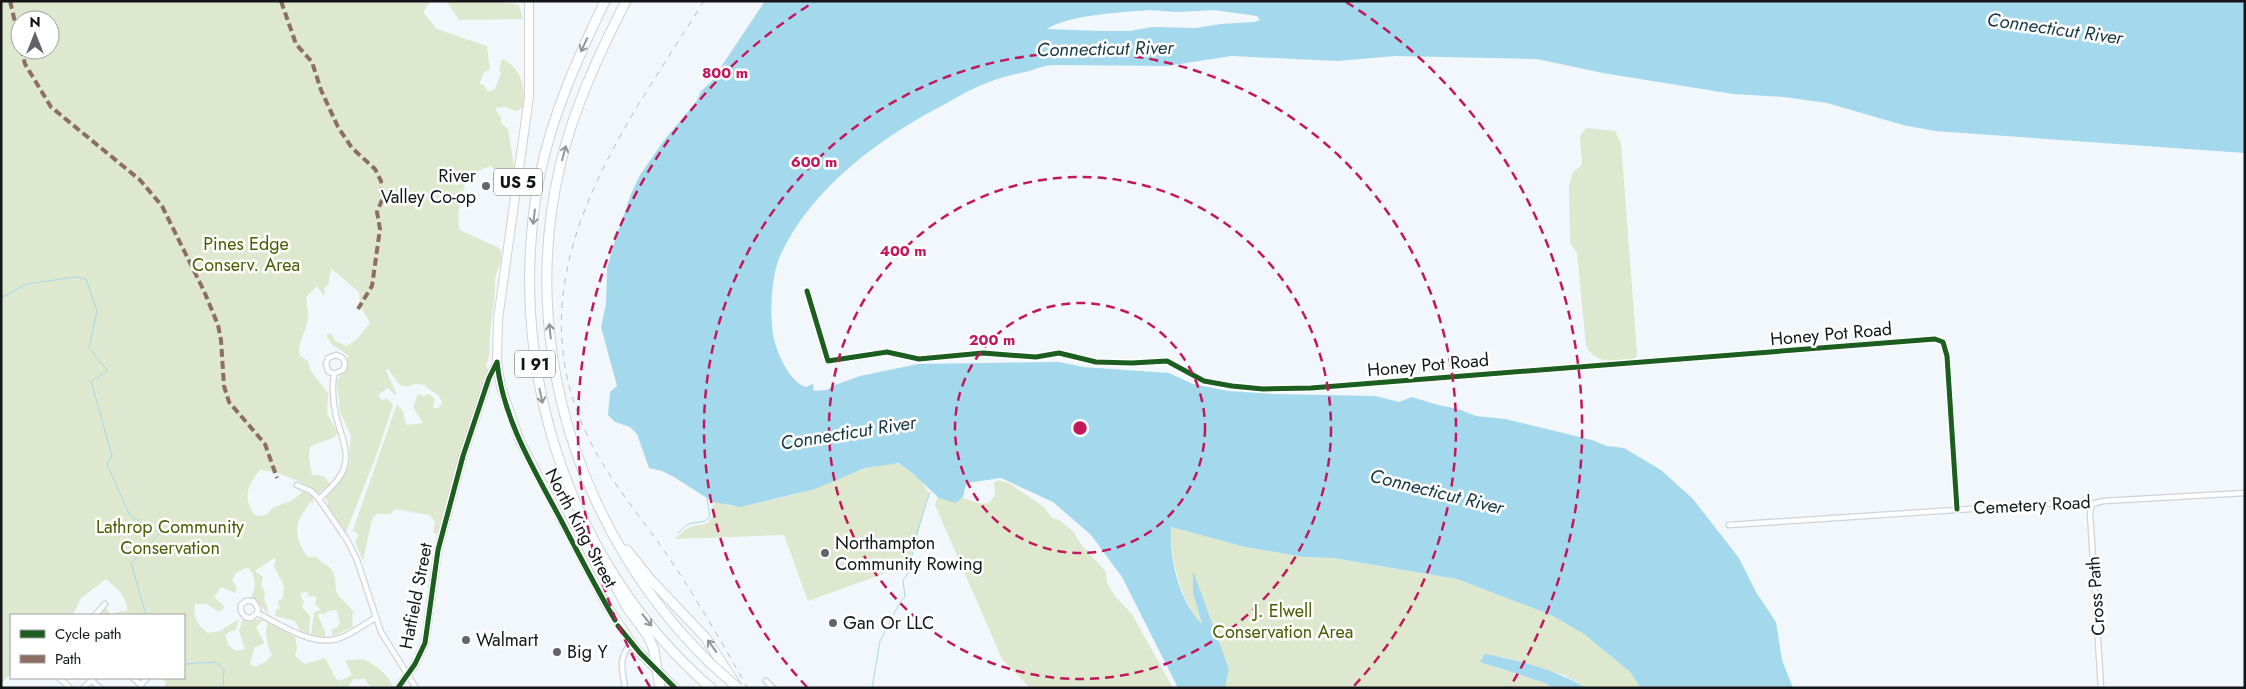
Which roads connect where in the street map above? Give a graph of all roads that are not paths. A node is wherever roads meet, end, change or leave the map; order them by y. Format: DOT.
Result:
graph roads {
  1 [pos="529,1"];
  2 [pos="605,1"];
  3 [pos="626,1"];
  4 [pos="808,291"];
  5 [pos="497,362"];
  6 [pos="334,374"];
  7 [pos="574,447"];
  8 [pos="297,485"];
  9 [pos="2245,494"];
  10 [pos="319,499"];
  11 [pos="2092,504"];
  12 [pos="1957,510"];
  13 [pos="1729,525"];
  14 [pos="588,528"];
  15 [pos="105,604"];
  16 [pos="257,613"];
  17 [pos="96,614"];
  18 [pos="375,618"];
  19 [pos="631,643"];
  20 [pos="408,676"];
  21 [pos="60,679"];
  22 [pos="93,679"];
  23 [pos="134,679"];
  24 [pos="146,679"];
  25 [pos="766,681"];
  26 [pos="70,688"];
  27 [pos="83,688"];
  28 [pos="100,688"];
  29 [pos="398,688"];
  30 [pos="416,688"];
  31 [pos="626,688"];
  32 [pos="660,688"];
  33 [pos="675,688"];
  34 [pos="710,688"];
  35 [pos="738,688"];
  36 [pos="773,688"];
  37 [pos="2102,688"];
  1 -- 5 [label="main road, North King Street / US 5"];
  2 -- 14 [label="highway, I 91, one-way"];
  7 -- 3 [label="highway, I 91, one-way"];
  4 -- 12 [label="street, Honey Pot Road"];
  5 -- 19 [label="main road, North King Street / US 5"];
  5 -- 20 [label="street, Hatfield Street"];
  6 -- 6 [label="street"];
  6 -- 10 [label="street"];
  35 -- 7 [label="highway, one-way"];
  7 -- 35 [label="highway, I 91, bridge"];
  8 -- 10 [label="street"];
  9 -- 11 [label="street, Cemetery Road"];
  10 -- 18 [label="street"];
  11 -- 12 [label="street, Cemetery Road"];
  11 -- 37 [label="street, Cross Path"];
  12 -- 13 [label="street, Cemetery Road"];
  14 -- 32 [label="highway, bridge"];
  14 -- 34 [label="highway, I 91, one-way"];
  15 -- 17 [label="street"];
  16 -- 18 [label="street"];
  18 -- 20 [label="street"];
  19 -- 31 [label="street"];
  19 -- 33 [label="main road, North King Street / US 5"];
  20 -- 29 [label="street, Hatfield Street"];
  20 -- 30 [label="street"];
  21 -- 26 [label="street"];
  22 -- 27 [label="street"];
  22 -- 28 [label="street"];
  23 -- 24 [label="street"];
  25 -- 36 [label="street"];
}
